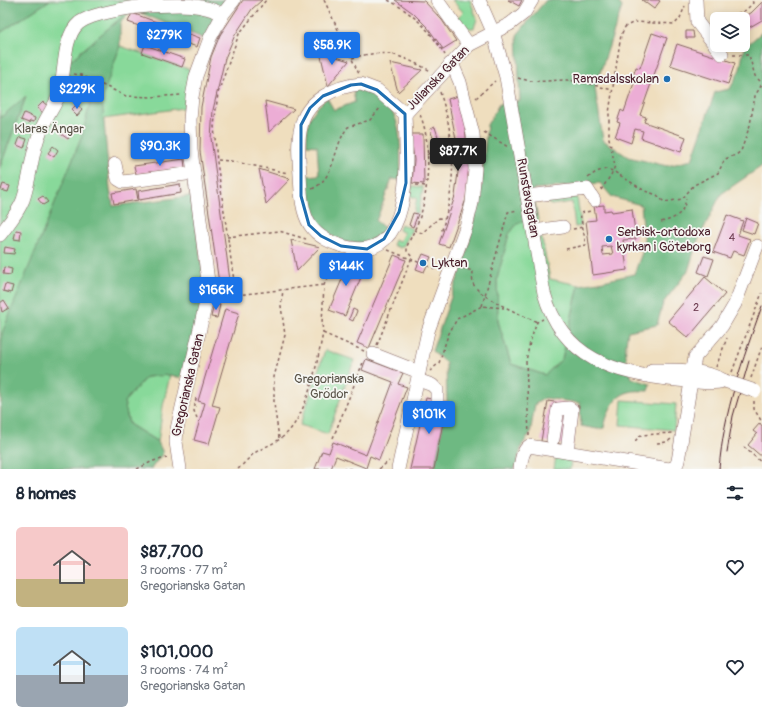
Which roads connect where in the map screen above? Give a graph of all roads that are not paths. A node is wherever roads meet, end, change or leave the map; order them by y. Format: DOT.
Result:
graph roads {
  1 [pos="234,0"];
  2 [pos="437,0"];
  3 [pos="479,0"];
  4 [pos="532,0"];
  5 [pos="696,0"];
  6 [pos="118,4"];
  7 [pos="223,14"];
  8 [pos="493,32"];
  9 [pos="469,45"];
  10 [pos="722,54"];
  11 [pos="450,64"];
  12 [pos="409,109"];
  13 [pos="115,164"];
  14 [pos="194,173"];
  15 [pos="591,195"];
  16 [pos="529,202"];
  17 [pos="563,227"];
  18 [pos="534,231"];
  19 [pos="0,235"];
  20 [pos="757,246"];
  21 [pos="370,353"];
  22 [pos="419,376"];
  23 [pos="692,376"];
  24 [pos="757,390"];
  25 [pos="438,400"];
  26 [pos="551,444"];
  27 [pos="567,452"];
  28 [pos="180,469"];
  29 [pos="398,469"];
  30 [pos="520,469"];
  31 [pos="670,469"];
  1 -- 7 [label="street, Gregorianska Gatan"];
  2 -- 9 [label="street"];
  3 -- 8 [label="street, Runstavsgatan"];
  4 -- 8 [label="street, Julianska Gatan"];
  5 -- 10 [label="street"];
  6 -- 7 [label="street"];
  6 -- 19 [label="street"];
  7 -- 14 [label="street, Gregorianska Gatan"];
  8 -- 9 [label="street, Julianska Gatan"];
  8 -- 16 [label="street, Runstavsgatan"];
  9 -- 11 [label="street, Julianska Gatan"];
  11 -- 12 [label="street, Julianska Gatan"];
  11 -- 22 [label="street"];
  12 -- 12 [label="street, Julianska Gatan"];
  13 -- 14 [label="street"];
  14 -- 28 [label="street, Gregorianska Gatan"];
  15 -- 16 [label="street"];
  16 -- 18 [label="street, Runstavsgatan"];
  17 -- 18 [label="street"];
  18 -- 23 [label="street, Runstavsgatan"];
  20 -- 23 [label="street"];
  21 -- 22 [label="street"];
  22 -- 25 [label="street"];
  22 -- 29 [label="street"];
  23 -- 24 [label="street, Runstavsgatan, bridge"];
  23 -- 31 [label="street"];
  26 -- 27 [label="street"];
  26 -- 27 [label="street"];
  26 -- 30 [label="street"];
  27 -- 31 [label="street"];
}
